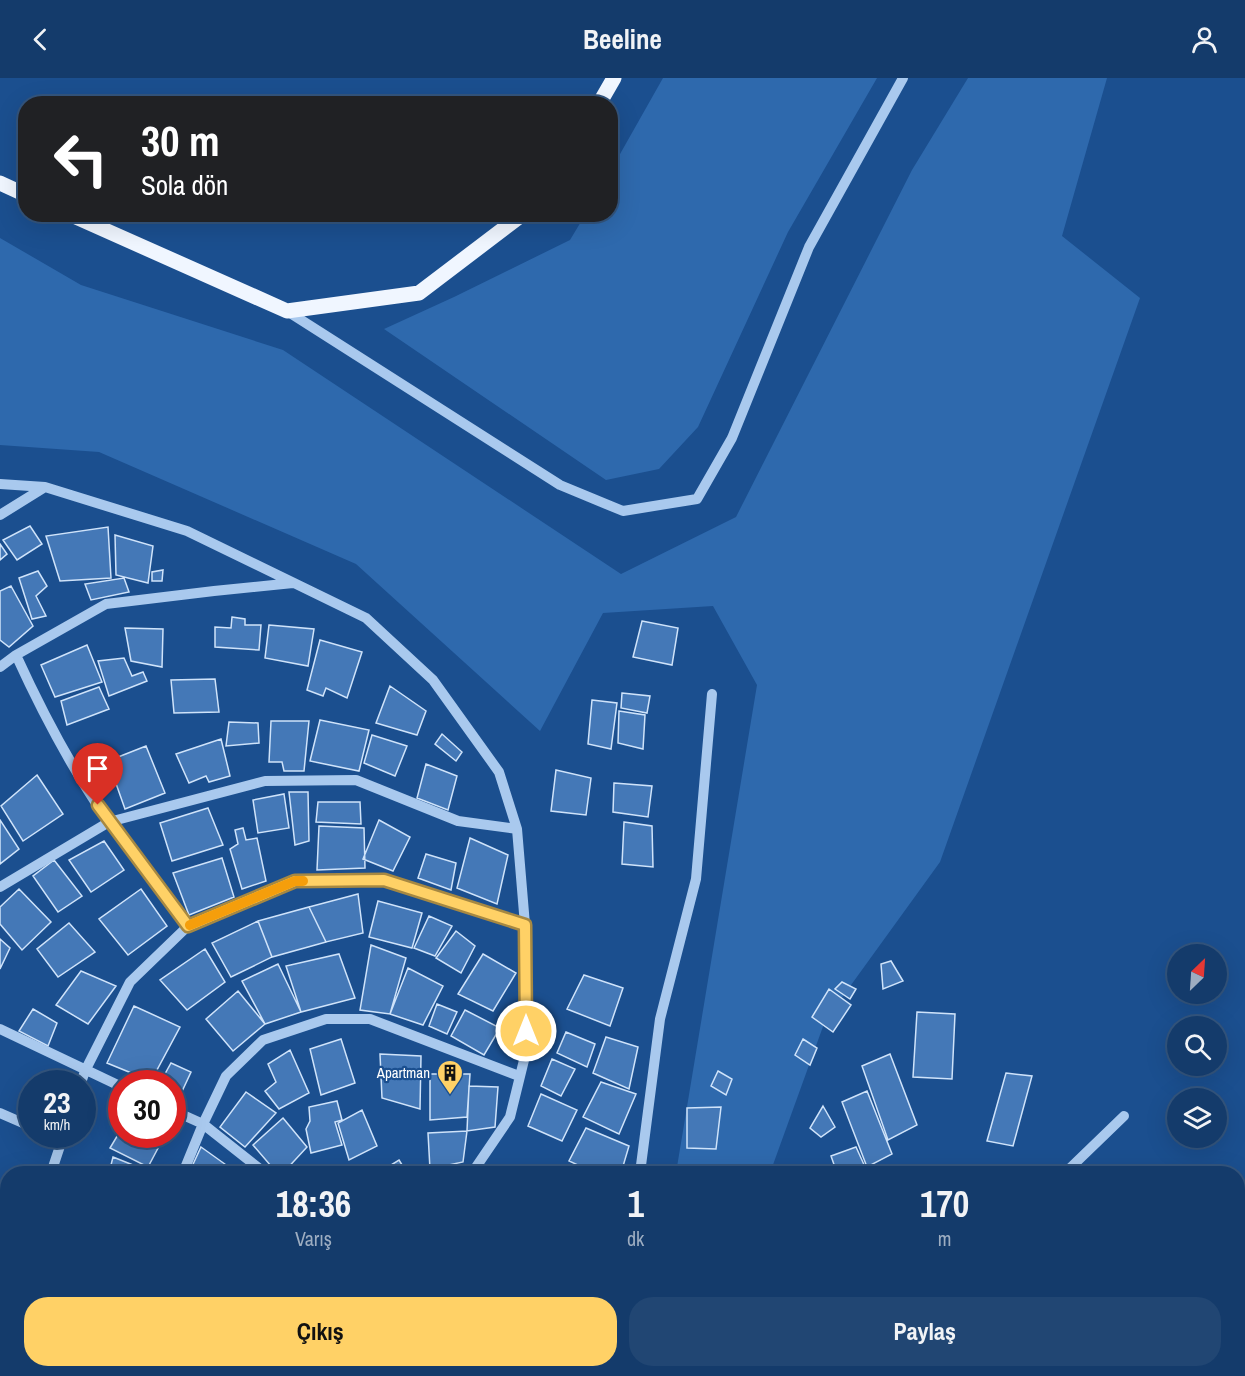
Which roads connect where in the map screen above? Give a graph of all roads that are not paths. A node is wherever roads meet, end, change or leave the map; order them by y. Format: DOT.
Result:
graph roads {
  1 [pos="614,78"];
  2 [pos="903,78"];
  3 [pos="604,96"];
  4 [pos="0,183"];
  5 [pos="18,191"];
  6 [pos="87,222"];
  7 [pos="512,222"];
  8 [pos="287,311"];
  9 [pos="0,484"];
  10 [pos="45,487"];
  11 [pos="0,515"];
  12 [pos="294,583"];
  13 [pos="16,655"];
  14 [pos="0,667"];
  15 [pos="712,694"];
  16 [pos="110,822"];
  17 [pos="517,829"];
  18 [pos="0,887"];
  19 [pos="525,925"];
  20 [pos="188,926"];
  21 [pos="0,1029"];
  22 [pos="83,1070"];
  23 [pos="86,1070"];
  24 [pos="519,1077"];
  25 [pos="0,1113"];
  26 [pos="1124,1116"];
  27 [pos="186,1117"];
  28 [pos="18,1121"];
  29 [pos="202,1124"];
  30 [pos="59,1148"];
  31 [pos="53,1166"];
  32 [pos="186,1166"];
  33 [pos="256,1166"];
  34 [pos="477,1166"];
  35 [pos="641,1166"];
  36 [pos="1072,1166"];
  1 -- 3 [label="main road"];
  2 -- 8 [label="street"];
  4 -- 5 [label="main road"];
  6 -- 8 [label="main road"];
  7 -- 8 [label="main road"];
  9 -- 10 [label="street"];
  10 -- 11 [label="street"];
  10 -- 12 [label="street"];
  12 -- 13 [label="street"];
  12 -- 17 [label="street"];
  13 -- 14 [label="street"];
  13 -- 16 [label="street"];
  15 -- 35 [label="street"];
  16 -- 17 [label="street"];
  16 -- 18 [label="street"];
  16 -- 20 [label="street"];
  17 -- 19 [label="street"];
  19 -- 20 [label="street"];
  19 -- 24 [label="street"];
  20 -- 23 [label="street"];
  21 -- 22 [label="street"];
  24 -- 29 [label="street"];
  24 -- 34 [label="street"];
  25 -- 28 [label="street"];
  26 -- 36 [label="street"];
  27 -- 29 [label="street"];
  29 -- 32 [label="street"];
  29 -- 33 [label="street"];
  30 -- 31 [label="street"];
}
